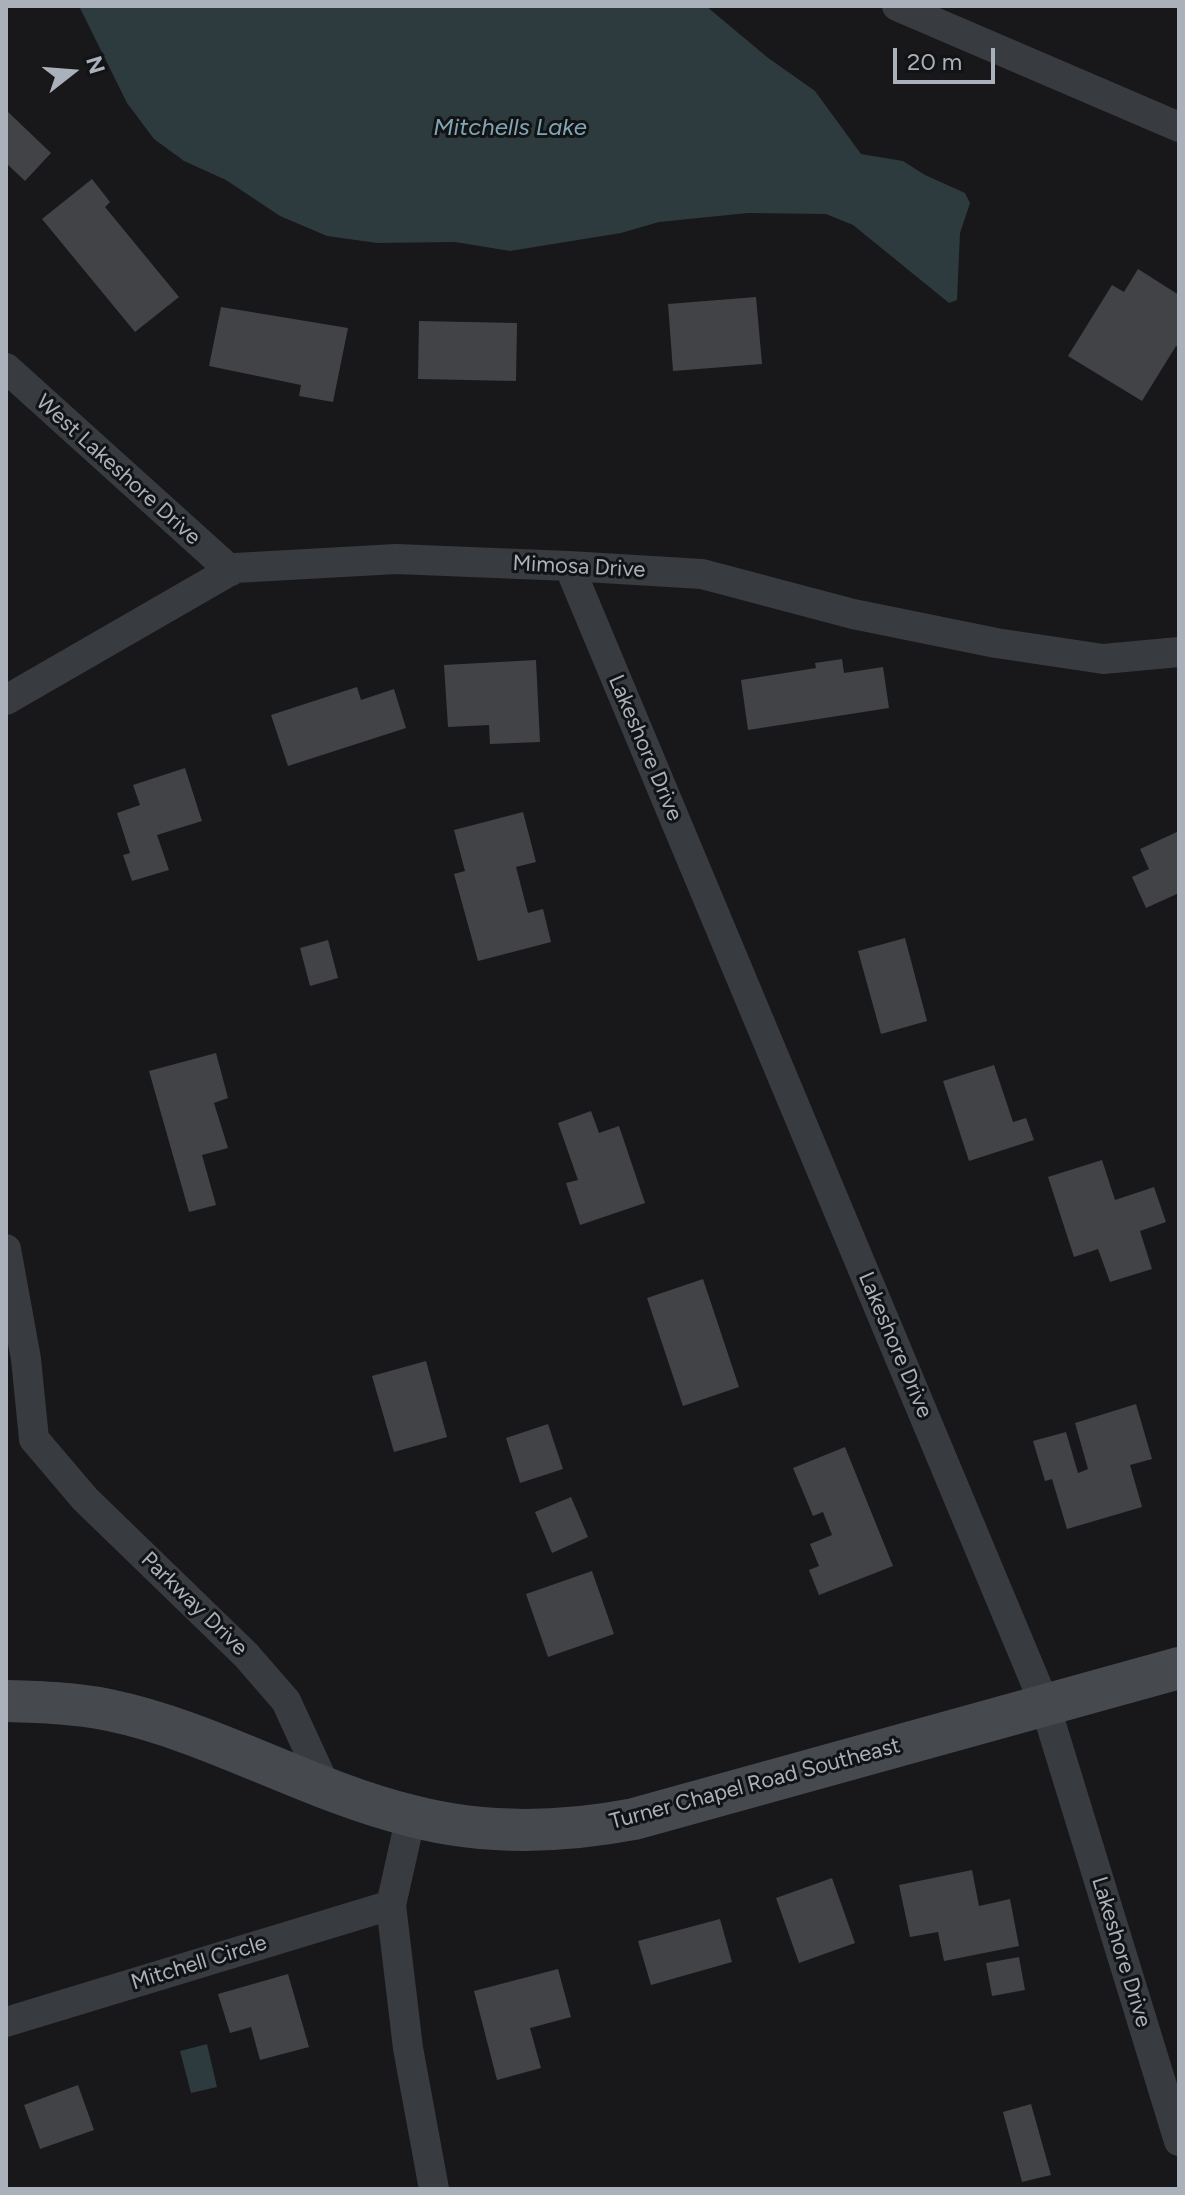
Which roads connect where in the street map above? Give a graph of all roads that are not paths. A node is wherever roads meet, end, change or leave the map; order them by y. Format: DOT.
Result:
graph roads {
  1 [pos="897,6"];
  2 [pos="1179,127"];
  3 [pos="6,368"];
  4 [pos="569,566"];
  5 [pos="231,571"];
  6 [pos="1179,652"];
  7 [pos="6,700"];
  8 [pos="6,1249"];
  9 [pos="16,1349"];
  10 [pos="20,1439"];
  11 [pos="1179,1668"];
  12 [pos="6,1701"];
  13 [pos="1045,1705"];
  14 [pos="326,1788"];
  15 [pos="411,1816"];
  16 [pos="391,1905"];
  17 [pos="6,2022"];
  18 [pos="1179,2141"];
  19 [pos="434,2189"];
  1 -- 2 [label="street"];
  3 -- 5 [label="street, West Lakeshore Drive"];
  4 -- 5 [label="street, Mimosa Drive"];
  4 -- 6 [label="street, Mimosa Drive"];
  4 -- 13 [label="street, Lakeshore Drive"];
  5 -- 7 [label="street, Mimosa Drive"];
  8 -- 9 [label="street"];
  9 -- 10 [label="street"];
  10 -- 14 [label="street, Parkway Drive"];
  11 -- 13 [label="street, Turner Chapel Road Southeast"];
  12 -- 14 [label="street, Turner Chapel Road Southeast"];
  13 -- 15 [label="street, Turner Chapel Road Southeast"];
  13 -- 18 [label="street, Lakeshore Drive"];
  14 -- 15 [label="street, Turner Chapel Road Southeast"];
  15 -- 16 [label="street"];
  16 -- 17 [label="street, Mitchell Circle"];
  16 -- 19 [label="street"];
}
